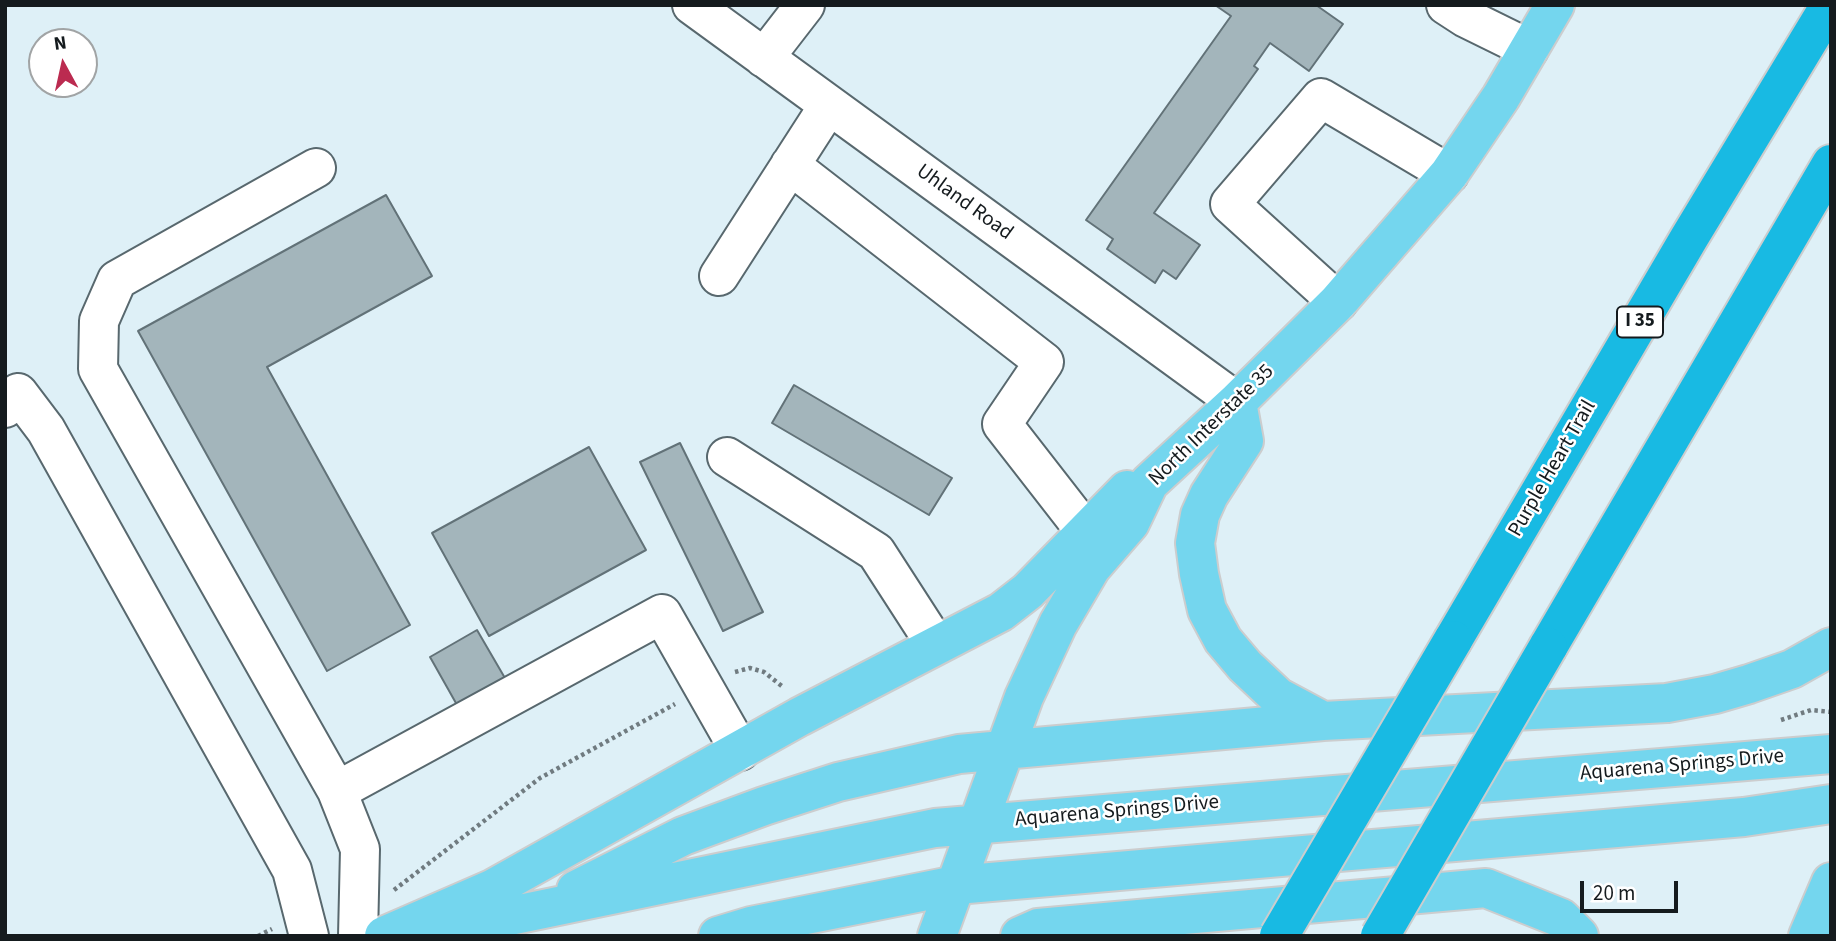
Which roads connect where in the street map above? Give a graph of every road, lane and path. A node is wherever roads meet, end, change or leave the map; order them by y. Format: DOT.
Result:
graph roads {
  1 [pos="692,5"];
  2 [pos="805,5"];
  3 [pos="1446,5"];
  4 [pos="1556,5"];
  5 [pos="1830,5"];
  6 [pos="1530,49"];
  7 [pos="764,58"];
  8 [pos="829,105"];
  9 [pos="1831,164"];
  10 [pos="790,165"];
  11 [pos="316,168"];
  12 [pos="1448,174"];
  13 [pos="719,275"];
  14 [pos="1338,302"];
  15 [pos="1237,402"];
  16 [pos="5,408"];
  17 [pos="727,457"];
  18 [pos="1149,483"];
  19 [pos="1086,532"];
  20 [pos="936,645"];
  21 [pos="1831,647"];
  22 [pos="730,674"];
  23 [pos="786,691"];
  24 [pos="679,702"];
  25 [pos="1323,721"];
  26 [pos="1003,750"];
  27 [pos="740,751"];
  28 [pos="1831,754"];
  29 [pos="337,791"];
  30 [pos="1831,804"];
  31 [pos="976,823"];
  32 [pos="1831,882"];
  33 [pos="956,885"];
  34 [pos="392,891"];
  35 [pos="533,911"];
  36 [pos="309,936"];
  37 [pos="358,936"];
  38 [pos="384,936"];
  39 [pos="413,936"];
  40 [pos="495,936"];
  41 [pos="718,936"];
  42 [pos="937,936"];
  43 [pos="1020,936"];
  44 [pos="1279,936"];
  45 [pos="1380,936"];
  46 [pos="1580,936"];
  47 [pos="1808,936"];
  1 -- 7 [label="street, Uhland Road"];
  2 -- 7 [label="street"];
  3 -- 6 [label="street"];
  4 -- 6 [label="main road, North Interstate 35"];
  5 -- 44 [label="highway, Purple Heart Trail / I 35, bridge"];
  6 -- 12 [label="main road, North Interstate 35"];
  7 -- 8 [label="street, Uhland Road"];
  8 -- 10 [label="street"];
  8 -- 15 [label="street, Uhland Road"];
  9 -- 45 [label="highway, bridge"];
  10 -- 13 [label="street"];
  10 -- 19 [label="street"];
  11 -- 29 [label="street"];
  12 -- 14 [label="main road, North Interstate 35"];
  12 -- 14 [label="street"];
  14 -- 15 [label="main road, North Interstate 35"];
  15 -- 18 [label="main road, North Interstate 35"];
  15 -- 25 [label="main road"];
  16 -- 36 [label="street"];
  17 -- 20 [label="street"];
  18 -- 19 [label="main road"];
  18 -- 26 [label="main road, North Interstate 35"];
  19 -- 20 [label="main road"];
  20 -- 27 [label="main road"];
  21 -- 25 [label="main road"];
  22 -- 23 [label="path"];
  24 -- 34 [label="path"];
  25 -- 26 [label="main road"];
  26 -- 31 [label="main road, North Interstate 35"];
  26 -- 35 [label="main road"];
  27 -- 29 [label="street"];
  27 -- 38 [label="main road"];
  28 -- 31 [label="main road, Aquarena Springs Drive"];
  29 -- 37 [label="street"];
  30 -- 33 [label="main road"];
  31 -- 33 [label="main road, North Interstate 35"];
  31 -- 35 [label="main road, Aquarena Springs Drive"];
  32 -- 47 [label="main road"];
  33 -- 41 [label="main road"];
  33 -- 42 [label="main road, North Interstate 35"];
  35 -- 39 [label="main road, Aquarena Springs Drive"];
  35 -- 40 [label="main road"];
  43 -- 46 [label="main road"];
}
